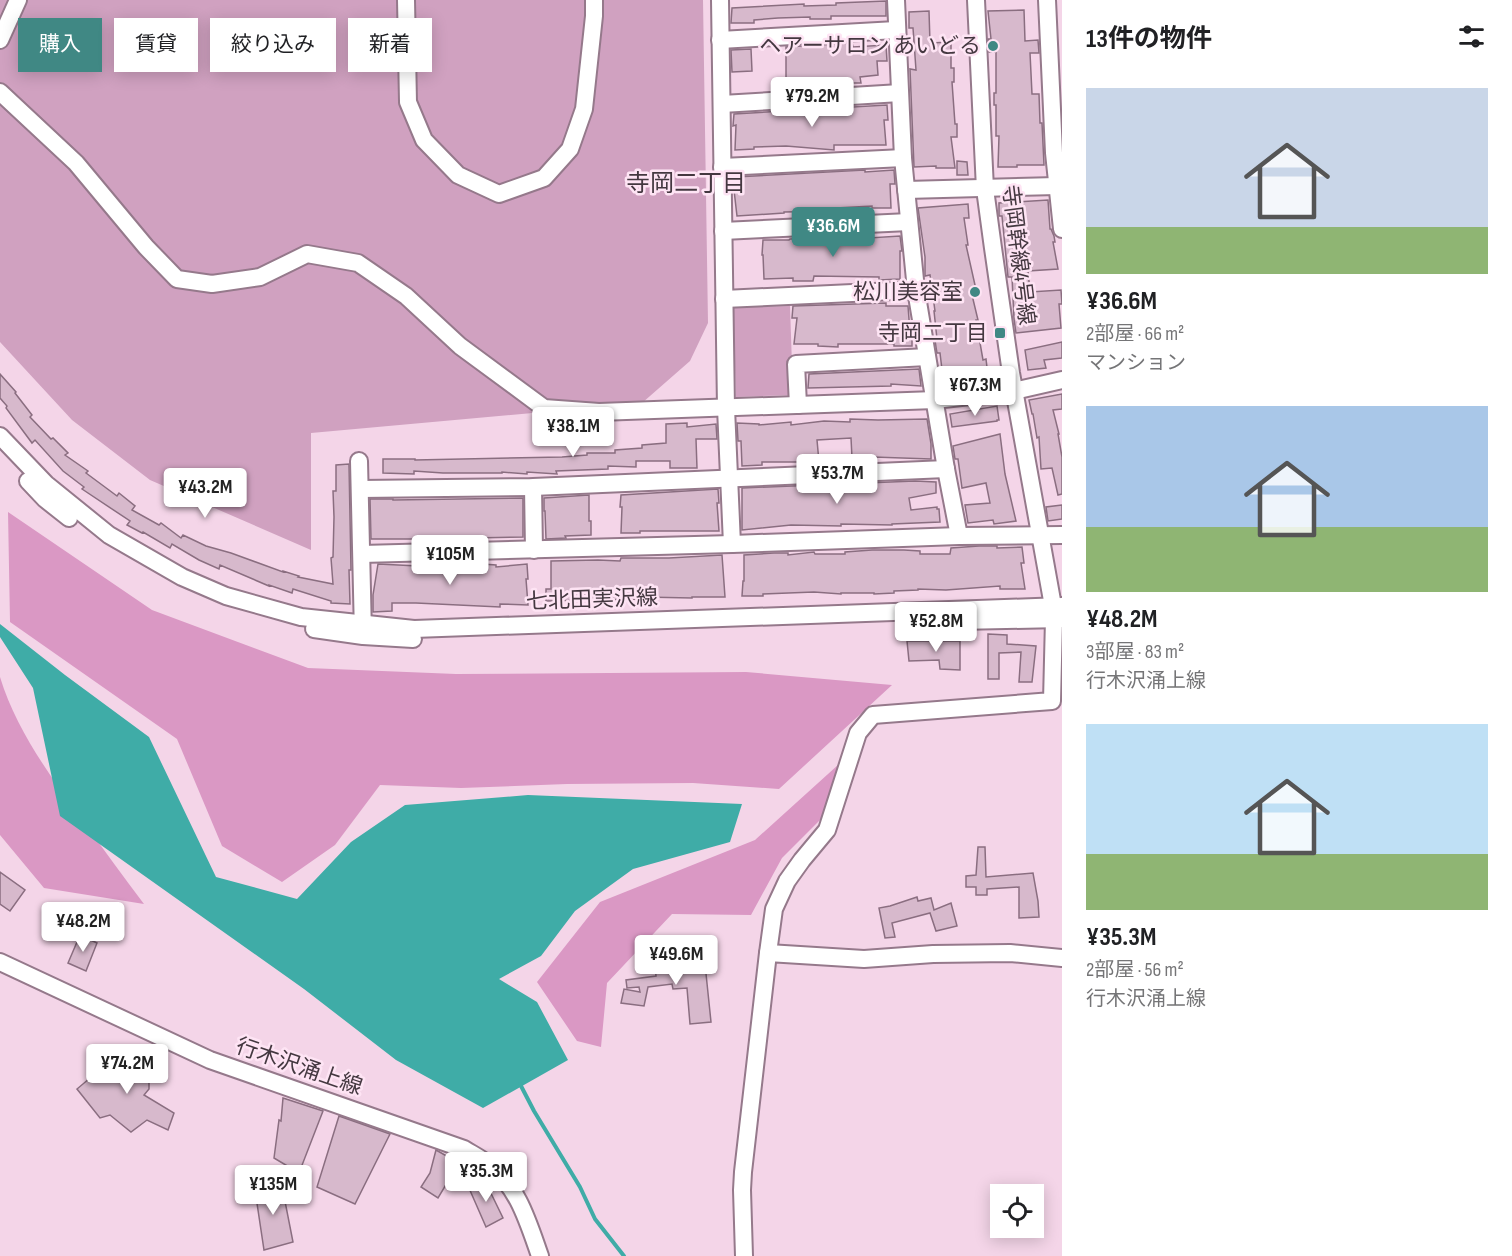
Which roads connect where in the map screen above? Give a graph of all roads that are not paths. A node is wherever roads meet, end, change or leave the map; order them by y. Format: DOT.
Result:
graph roads {
  1 [pos="18,0"];
  2 [pos="406,0"];
  3 [pos="594,0"];
  4 [pos="720,0"];
  5 [pos="896,0"];
  6 [pos="976,0"];
  7 [pos="1047,0"];
  8 [pos="1055,22"];
  9 [pos="896,30"];
  10 [pos="0,40"];
  11 [pos="720,40"];
  12 [pos="1056,88"];
  13 [pos="0,92"];
  14 [pos="900,93"];
  15 [pos="722,104"];
  16 [pos="1058,152"];
  17 [pos="903,158"];
  18 [pos="722,166"];
  19 [pos="1057,186"];
  20 [pos="985,189"];
  21 [pos="906,190"];
  22 [pos="1061,219"];
  23 [pos="909,222"];
  24 [pos="723,231"];
  25 [pos="916,290"];
  26 [pos="724,298"];
  27 [pos="927,357"];
  28 [pos="1062,380"];
  29 [pos="1014,391"];
  30 [pos="935,400"];
  31 [pos="798,405"];
  32 [pos="726,408"];
  33 [pos="0,436"];
  34 [pos="0,452"];
  35 [pos="360,461"];
  36 [pos="946,469"];
  37 [pos="729,478"];
  38 [pos="533,487"];
  39 [pos="360,489"];
  40 [pos="1062,535"];
  41 [pos="959,536"];
  42 [pos="1041,536"];
  43 [pos="732,544"];
  44 [pos="534,550"];
  45 [pos="362,554"];
  46 [pos="1058,613"];
  47 [pos="363,630"];
  48 [pos="768,952"];
  49 [pos="1062,958"];
  50 [pos="0,962"];
  51 [pos="540,1256"];
  52 [pos="744,1256"];
  1 -- 10 [label="street"];
  2 -- 3 [label="street"];
  4 -- 11 [label="street"];
  5 -- 9 [label="street"];
  6 -- 20 [label="street, 寺岡幹線4号線"];
  7 -- 8 [label="street"];
  8 -- 12 [label="street"];
  9 -- 11 [label="street"];
  9 -- 14 [label="street"];
  11 -- 15 [label="street"];
  12 -- 16 [label="street"];
  13 -- 32 [label="street"];
  14 -- 15 [label="street"];
  14 -- 17 [label="street"];
  15 -- 18 [label="street"];
  16 -- 19 [label="street"];
  17 -- 18 [label="street"];
  17 -- 21 [label="street"];
  18 -- 24 [label="street"];
  19 -- 20 [label="street"];
  19 -- 22 [label="street"];
  20 -- 21 [label="street"];
  20 -- 29 [label="street, 寺岡幹線4号線"];
  21 -- 23 [label="street"];
  23 -- 24 [label="street"];
  23 -- 25 [label="street"];
  24 -- 26 [label="street"];
  25 -- 26 [label="street"];
  25 -- 27 [label="street"];
  26 -- 32 [label="street"];
  27 -- 30 [label="street"];
  27 -- 31 [label="street"];
  28 -- 29 [label="street"];
  29 -- 30 [label="street"];
  29 -- 42 [label="street, 寺岡幹線4号線"];
  30 -- 31 [label="street"];
  30 -- 36 [label="street"];
  31 -- 32 [label="street"];
  32 -- 37 [label="street"];
  33 -- 47 [label="street"];
  34 -- 47 [label="street"];
  35 -- 39 [label="street"];
  36 -- 37 [label="street"];
  36 -- 41 [label="street"];
  37 -- 38 [label="street"];
  37 -- 43 [label="street"];
  38 -- 39 [label="street"];
  38 -- 44 [label="street"];
  39 -- 45 [label="street"];
  40 -- 42 [label="street"];
  41 -- 42 [label="street"];
  41 -- 43 [label="street"];
  42 -- 46 [label="street, 寺岡幹線4号線"];
  43 -- 44 [label="street"];
  44 -- 45 [label="street"];
  45 -- 47 [label="street"];
  46 -- 47 [label="street"];
  46 -- 48 [label="street, 寺岡幹線4号線"];
  48 -- 49 [label="street"];
  48 -- 52 [label="street"];
  50 -- 51 [label="street, 行木沢涌上線"];
}
